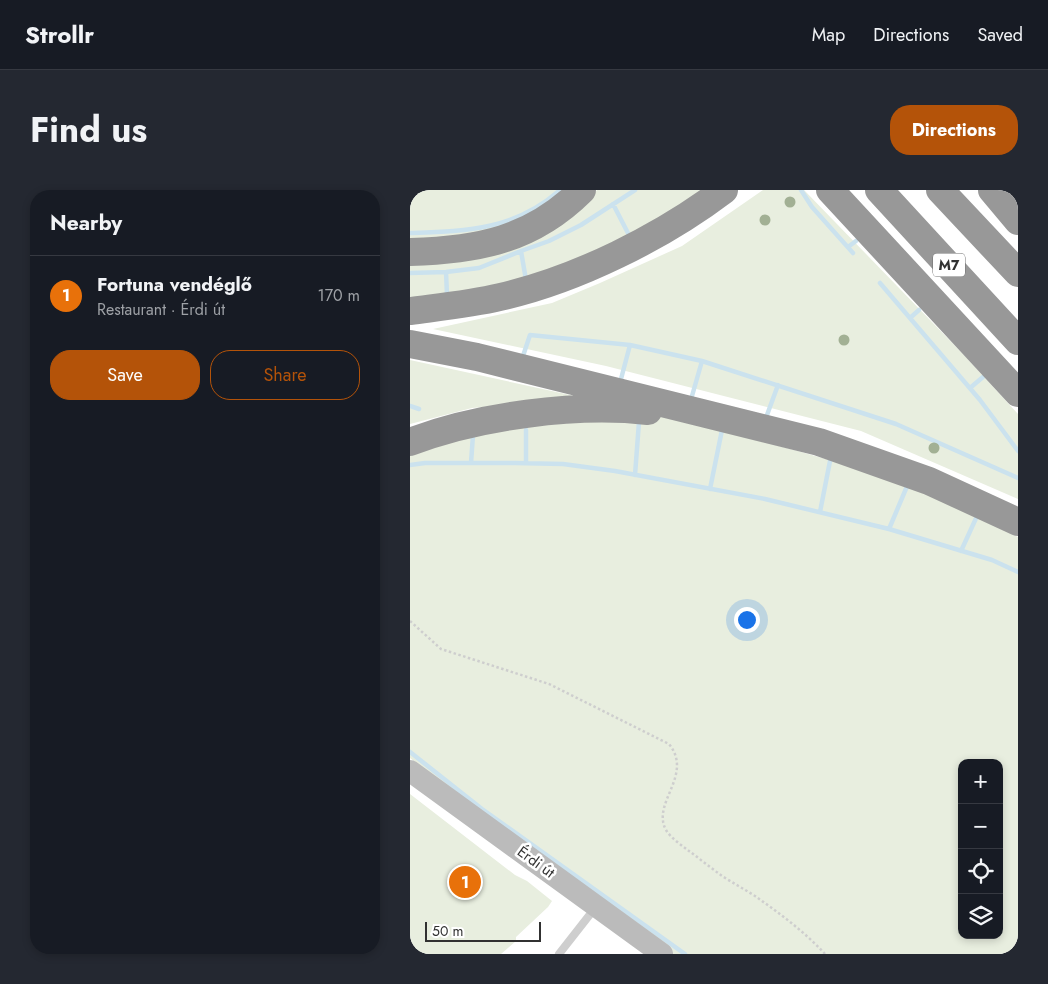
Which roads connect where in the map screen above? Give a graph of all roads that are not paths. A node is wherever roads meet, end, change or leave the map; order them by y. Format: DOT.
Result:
graph roads {
  1 [pos="582,190"];
  2 [pos="724,190"];
  3 [pos="830,190"];
  4 [pos="879,190"];
  5 [pos="940,190"];
  6 [pos="992,190"];
  7 [pos="1018,220"];
  8 [pos="410,252"];
  9 [pos="1018,273"];
  10 [pos="410,311"];
  11 [pos="1018,341"];
  12 [pos="410,344"];
  13 [pos="1018,393"];
  14 [pos="734,419"];
  15 [pos="410,442"];
  16 [pos="1018,522"];
  17 [pos="410,770"];
  18 [pos="597,907"];
  19 [pos="559,954"];
  20 [pos="662,954"];
  1 -- 8 [label="highway"];
  2 -- 10 [label="highway"];
  3 -- 13 [label="highway"];
  4 -- 11 [label="highway, M7"];
  5 -- 9 [label="highway"];
  6 -- 7 [label="highway"];
  12 -- 14 [label="highway"];
  14 -- 15 [label="highway"];
  14 -- 16 [label="highway"];
  17 -- 18 [label="main road, Érdi út"];
  18 -- 19 [label="lane"];
  18 -- 20 [label="main road, Érdi út"];
}
